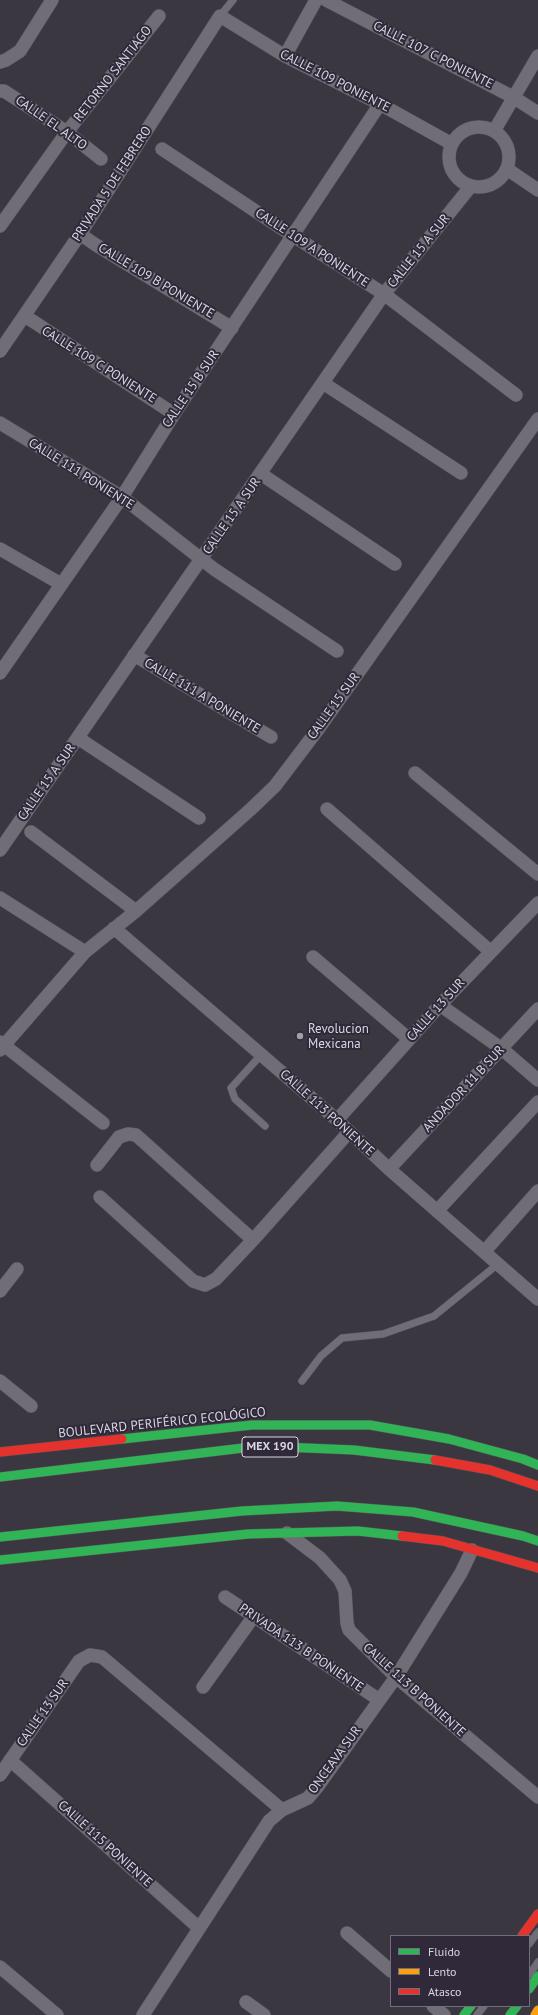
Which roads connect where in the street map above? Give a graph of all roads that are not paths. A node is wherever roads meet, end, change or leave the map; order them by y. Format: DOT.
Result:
graph roads {
  1 [pos="52,0"];
  2 [pos="233,0"];
  3 [pos="316,0"];
  4 [pos="326,0"];
  5 [pos="158,16"];
  6 [pos="220,16"];
  7 [pos="285,56"];
  8 [pos="538,56"];
  9 [pos="0,62"];
  10 [pos="0,91"];
  11 [pos="513,97"];
  12 [pos="380,104"];
  13 [pos="538,113"];
  14 [pos="494,131"];
  15 [pos="67,132"];
  16 [pos="452,144"];
  17 [pos="162,149"];
  18 [pos="101,159"];
  19 [pos="507,169"];
  20 [pos="471,186"];
  21 [pos="538,190"];
  22 [pos="0,226"];
  23 [pos="80,234"];
  24 [pos="292,235"];
  25 [pos="384,294"];
  26 [pos="25,316"];
  27 [pos="232,328"];
  28 [pos="0,351"];
  29 [pos="323,383"];
  30 [pos="516,394"];
  31 [pos="174,414"];
  32 [pos="538,419"];
  33 [pos="0,424"];
  34 [pos="461,473"];
  35 [pos="261,474"];
  36 [pos="122,497"];
  37 [pos="0,549"];
  38 [pos="201,560"];
  39 [pos="395,564"];
  40 [pos="61,584"];
  41 [pos="337,651"];
  42 [pos="134,655"];
  43 [pos="0,673"];
  44 [pos="271,737"];
  45 [pos="78,738"];
  46 [pos="415,773"];
  47 [pos="327,809"];
  48 [pos="199,818"];
  49 [pos="31,832"];
  50 [pos="0,850"];
  51 [pos="538,874"];
  52 [pos="0,898"];
  53 [pos="538,903"];
  54 [pos="136,911"];
  55 [pos="114,928"];
  56 [pos="86,952"];
  57 [pos="490,952"];
  58 [pos="313,957"];
  59 [pos="440,1005"];
  60 [pos="538,1009"];
  61 [pos="409,1039"];
  62 [pos="1,1046"];
  63 [pos="502,1049"];
  64 [pos="262,1055"];
  65 [pos="538,1080"];
  66 [pos="538,1102"];
  67 [pos="337,1120"];
  68 [pos="103,1123"];
  69 [pos="264,1126"];
  70 [pos="349,1132"];
  71 [pos="97,1165"];
  72 [pos="389,1169"];
  73 [pos="538,1191"];
  74 [pos="100,1197"];
  75 [pos="437,1210"];
  76 [pos="253,1240"];
  77 [pos="484,1252"];
  78 [pos="498,1264"];
  79 [pos="17,1268"];
  80 [pos="0,1291"];
  81 [pos="538,1299"];
  82 [pos="0,1381"];
  83 [pos="302,1381"];
  84 [pos="31,1406"];
  85 [pos="0,1452"];
  86 [pos="538,1465"];
  87 [pos="0,1477"];
  88 [pos="538,1486"];
  89 [pos="287,1533"];
  90 [pos="0,1537"];
  91 [pos="538,1542"];
  92 [pos="472,1550"];
  93 [pos="0,1560"];
  94 [pos="538,1568"];
  95 [pos="225,1597"];
  96 [pos="254,1616"];
  97 [pos="396,1677"];
  98 [pos="203,1687"];
  99 [pos="378,1699"];
  100 [pos="10,1760"];
  101 [pos="0,1775"];
  102 [pos="538,1797"];
  103 [pos="282,1810"];
  104 [pos="538,1914"];
  105 [pos="199,1928"];
  106 [pos="538,1932"];
  107 [pos="346,1934"];
  108 [pos="523,1935"];
  109 [pos="530,1943"];
  110 [pos="538,1962"];
  111 [pos="0,1967"];
  112 [pos="390,1970"];
  113 [pos="530,1974"];
  114 [pos="538,1976"];
  115 [pos="530,1988"];
  116 [pos="246,2002"];
  117 [pos="434,2007"];
  118 [pos="470,2007"];
  119 [pos="483,2007"];
  120 [pos="507,2007"];
  121 [pos="516,2007"];
  122 [pos="538,2010"];
  123 [pos="58,2015"];
  124 [pos="142,2015"];
  125 [pos="264,2015"];
  126 [pos="444,2015"];
  127 [pos="464,2015"];
  128 [pos="477,2015"];
  129 [pos="501,2015"];
  130 [pos="510,2015"];
  131 [pos="535,2015"];
  1 -- 9 [label="street"];
  2 -- 6 [label="lane"];
  3 -- 7 [label="street"];
  4 -- 11 [label="street, CALLE 107 C PONIENTE"];
  5 -- 15 [label="street, RETORNO SANTIAGO"];
  6 -- 7 [label="street, CALLE 109 PONIENTE"];
  6 -- 23 [label="street, PRIVADA 5 DE FEBRERO"];
  7 -- 12 [label="street, CALLE 109 PONIENTE"];
  8 -- 11 [label="street"];
  10 -- 15 [label="street, CALLE EL ALTO"];
  11 -- 13 [label="street, CALLE 107 C PONIENTE"];
  11 -- 14 [label="street"];
  12 -- 16 [label="street, CALLE 109 PONIENTE"];
  12 -- 24 [label="street, CALLE 15 B SUR"];
  14 -- 16 [label="street"];
  14 -- 19 [label="street"];
  15 -- 18 [label="street, CALLE EL ALTO"];
  15 -- 22 [label="street, RETORNO SANTIAGO"];
  16 -- 20 [label="street"];
  17 -- 24 [label="street, CALLE 109 A PONIENTE"];
  19 -- 20 [label="street"];
  19 -- 21 [label="street"];
  20 -- 25 [label="street, CALLE 15 A SUR"];
  23 -- 26 [label="street, PRIVADA 5 DE FEBRERO"];
  23 -- 27 [label="street, CALLE 109 B PONIENTE"];
  24 -- 25 [label="street, CALLE 109 A PONIENTE"];
  24 -- 27 [label="street, CALLE 15 B SUR"];
  25 -- 29 [label="street, CALLE 15 A SUR"];
  25 -- 30 [label="street, CALLE 109 A PONIENTE"];
  26 -- 28 [label="street, PRIVADA 5 DE FEBRERO"];
  26 -- 31 [label="street, CALLE 109 C PONIENTE"];
  27 -- 31 [label="street, CALLE 15 B SUR"];
  29 -- 34 [label="street"];
  29 -- 35 [label="street, CALLE 15 A SUR"];
  31 -- 36 [label="street, CALLE 15 B SUR"];
  32 -- 54 [label="street, CALLE 15 SUR"];
  33 -- 36 [label="street, CALLE 111 PONIENTE"];
  35 -- 38 [label="street, CALLE 15 A SUR"];
  35 -- 39 [label="street"];
  36 -- 38 [label="street, CALLE 111 PONIENTE"];
  36 -- 40 [label="street, CALLE 15 B SUR"];
  37 -- 40 [label="street"];
  38 -- 41 [label="street, CALLE 111 PONIENTE"];
  38 -- 42 [label="street, CALLE 15 A SUR"];
  40 -- 43 [label="street, CALLE 15 B SUR"];
  42 -- 44 [label="street, CALLE 111 A PONIENTE"];
  42 -- 45 [label="street, CALLE 15 A SUR"];
  45 -- 48 [label="street"];
  45 -- 50 [label="street, CALLE 15 A SUR"];
  46 -- 51 [label="street"];
  47 -- 57 [label="street"];
  49 -- 54 [label="street"];
  52 -- 56 [label="street"];
  53 -- 57 [label="street, CALLE 13 SUR"];
  54 -- 55 [label="street, CALLE 15 SUR"];
  55 -- 56 [label="street, CALLE 15 SUR"];
  55 -- 64 [label="street, CALLE 113 PONIENTE"];
  56 -- 62 [label="street, CALLE 15 SUR"];
  57 -- 59 [label="street, CALLE 13 SUR"];
  58 -- 61 [label="street"];
  59 -- 61 [label="street, CALLE 13 SUR"];
  59 -- 63 [label="street"];
  60 -- 63 [label="street, ANDADOR 11 B SUR"];
  61 -- 67 [label="street, CALLE 13 SUR"];
  62 -- 68 [label="street"];
  63 -- 65 [label="street"];
  63 -- 72 [label="street, ANDADOR 11 B SUR"];
  64 -- 67 [label="street, CALLE 113 PONIENTE"];
  64 -- 69 [label="lane"];
  66 -- 75 [label="street"];
  67 -- 70 [label="street, CALLE 113 PONIENTE"];
  70 -- 72 [label="street, CALLE 113 PONIENTE"];
  70 -- 76 [label="street"];
  71 -- 76 [label="street"];
  72 -- 75 [label="street, CALLE 113 PONIENTE"];
  73 -- 77 [label="street"];
  74 -- 76 [label="street"];
  75 -- 77 [label="street, CALLE 113 PONIENTE"];
  77 -- 78 [label="street, CALLE 113 PONIENTE"];
  78 -- 81 [label="street, CALLE 113 PONIENTE"];
  78 -- 83 [label="lane"];
  79 -- 80 [label="street"];
  82 -- 84 [label="street"];
  85 -- 86 [label="main road, BOULEVARD PERIFÉRICO ECOLÓGICO"];
  87 -- 88 [label="main road, MEX 190"];
  89 -- 92 [label="main road"];
  89 -- 93 [label="main road"];
  89 -- 97 [label="street, CALLE 113 B PONIENTE"];
  90 -- 91 [label="main road"];
  92 -- 94 [label="main road"];
  92 -- 97 [label="street, ONCEAVA SUR"];
  95 -- 96 [label="street, PRIVADA 113 B PONIENTE"];
  96 -- 98 [label="street"];
  96 -- 99 [label="street, PRIVADA 113 B PONIENTE"];
  97 -- 99 [label="street, ONCEAVA SUR"];
  97 -- 102 [label="street, CALLE 113 B PONIENTE"];
  99 -- 103 [label="street, ONCEAVA SUR"];
  100 -- 101 [label="street, CALLE 13 SUR"];
  100 -- 103 [label="street, CALLE 13 SUR"];
  100 -- 105 [label="street, CALLE 115 PONIENTE"];
  103 -- 105 [label="street, ONCEAVA SUR"];
  104 -- 108 [label="main road"];
  105 -- 124 [label="street, ONCEAVA SUR"];
  106 -- 109 [label="lane"];
  107 -- 112 [label="street"];
  110 -- 113 [label="lane"];
  111 -- 123 [label="street"];
  114 -- 115 [label="main road"];
  116 -- 125 [label="street"];
  117 -- 126 [label="street"];
  118 -- 127 [label="main road"];
  119 -- 128 [label="lane"];
  120 -- 129 [label="lane"];
  121 -- 130 [label="main road"];
  122 -- 131 [label="main road"];
}
